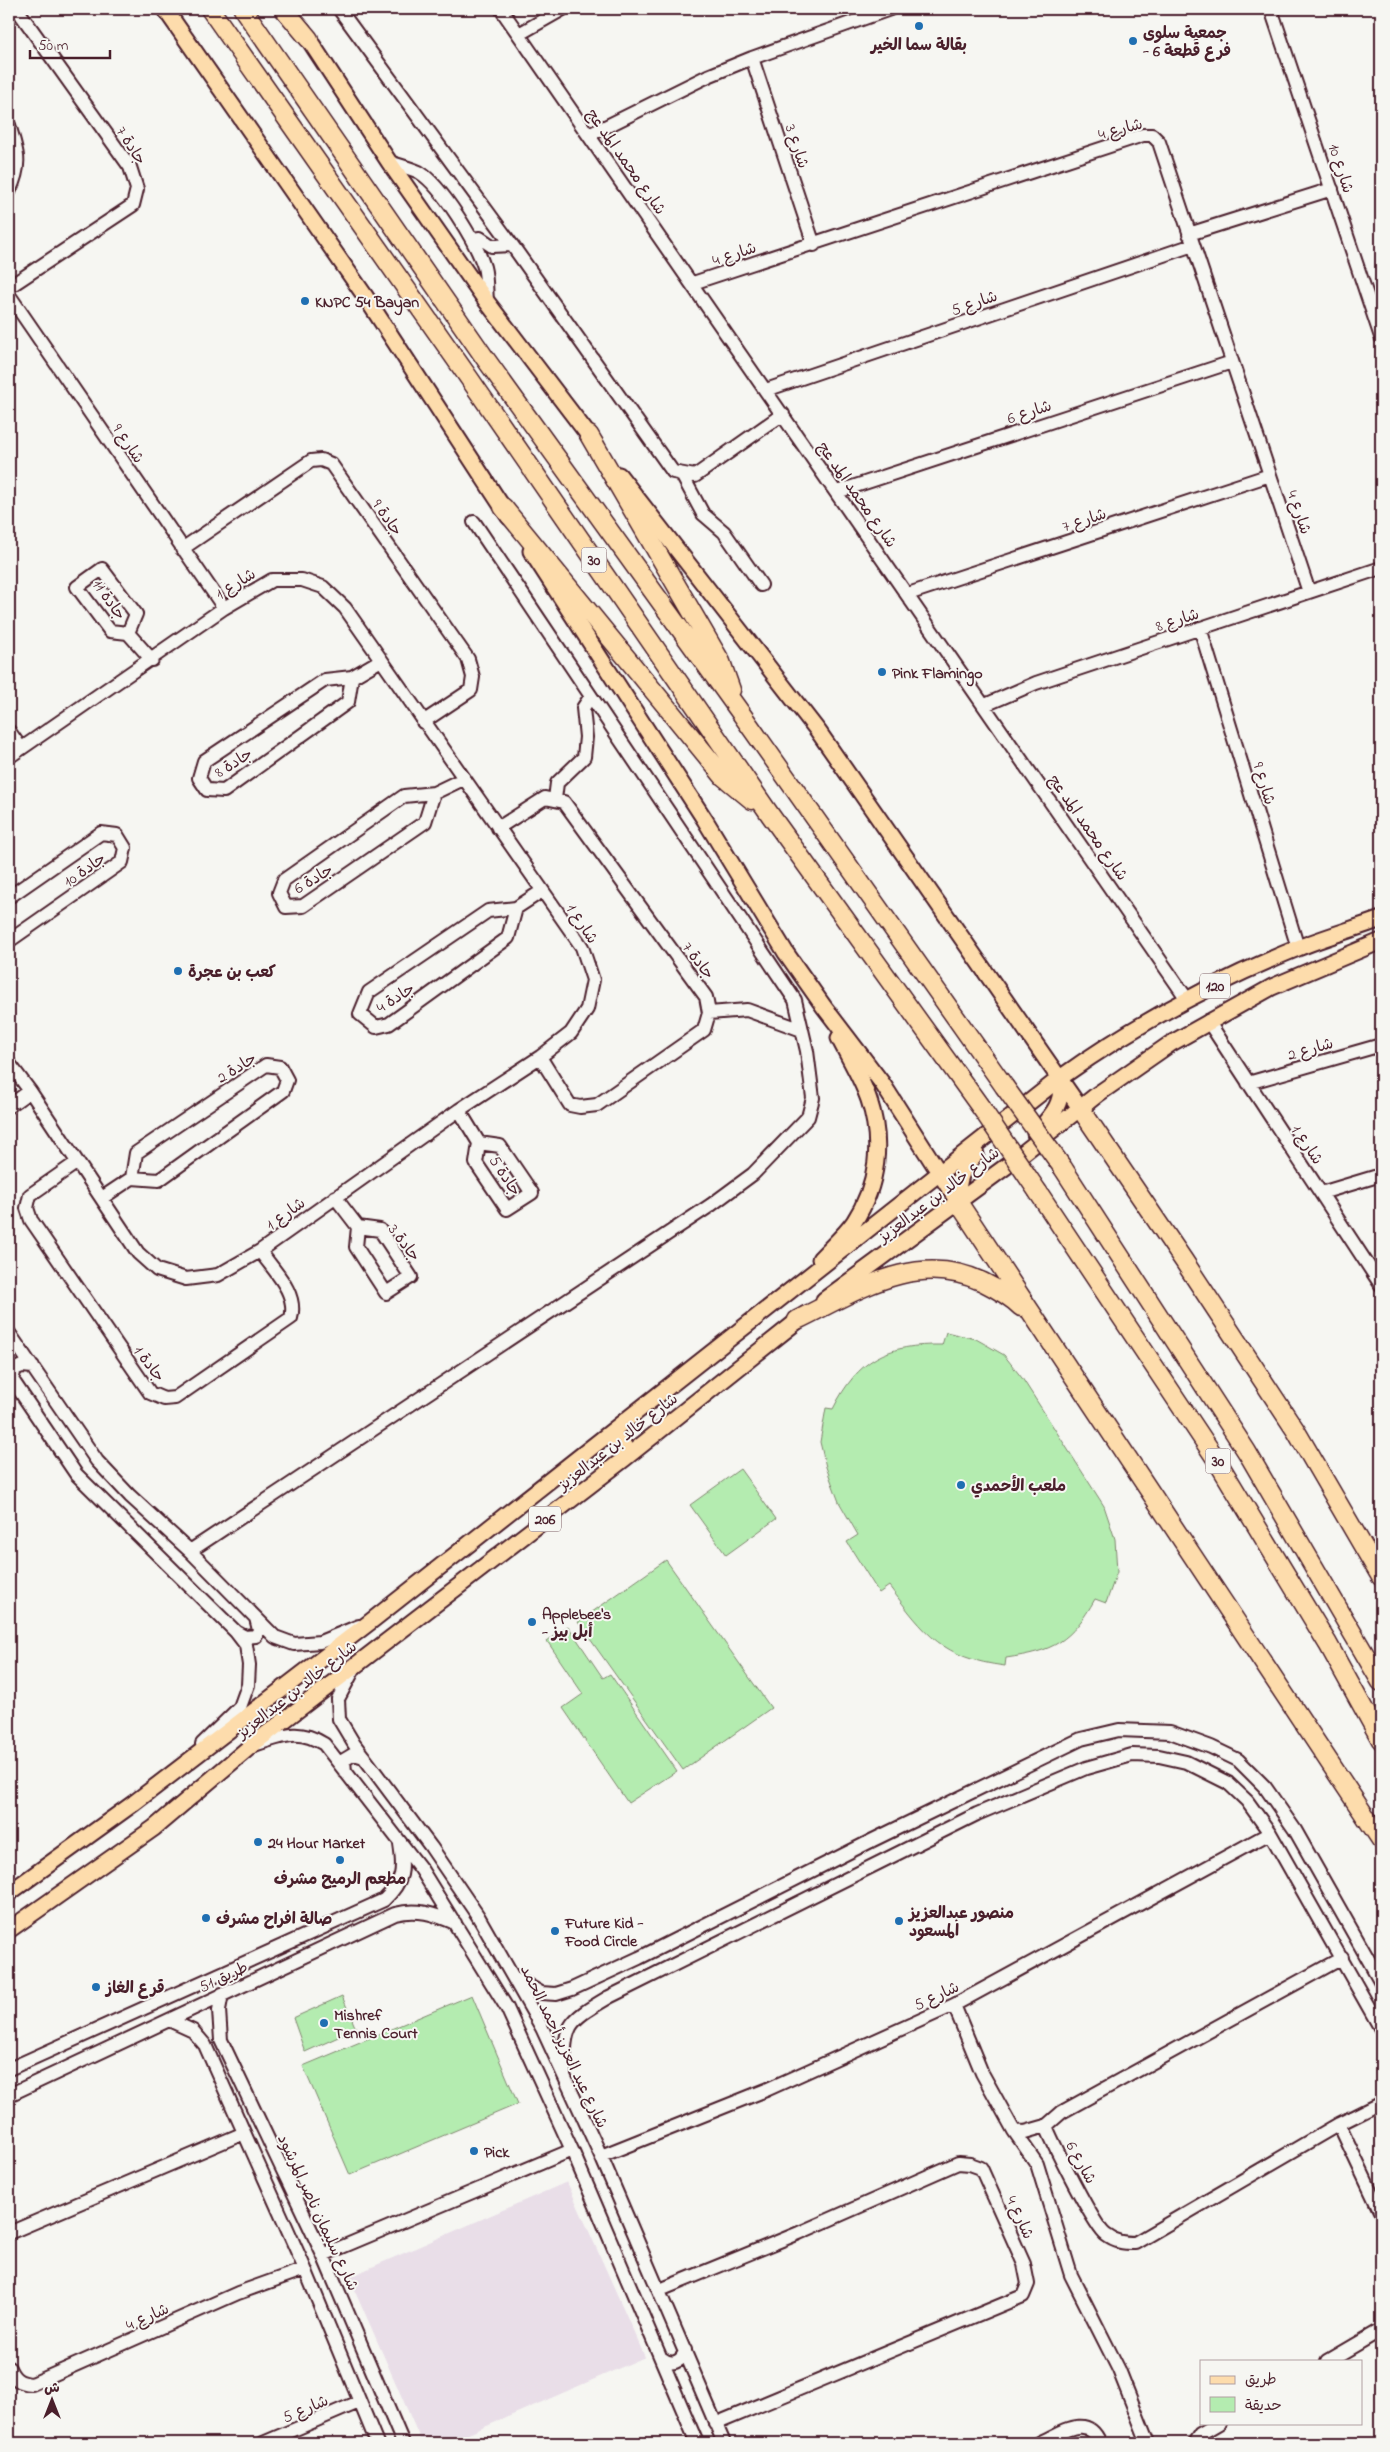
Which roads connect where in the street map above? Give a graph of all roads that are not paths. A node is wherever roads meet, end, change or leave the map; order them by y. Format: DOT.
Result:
graph roads {
  1 [pos="18,9"];
  2 [pos="165,9"];
  3 [pos="210,9"];
  4 [pos="243,9"];
  5 [pos="286,9"];
  6 [pos="340,9"];
  7 [pos="501,9"];
  8 [pos="563,9"];
  9 [pos="890,9"];
  10 [pos="1272,9"];
  11 [pos="519,34"];
  12 [pos="309,39"];
  13 [pos="752,58"];
  14 [pos="9,125"];
  15 [pos="589,135"];
  16 [pos="390,162"];
  17 [pos="1332,189"];
  18 [pos="9,192"];
  19 [pos="473,239"];
  20 [pos="1191,239"];
  21 [pos="512,245"];
  22 [pos="814,245"];
  23 [pos="693,283"];
  24 [pos="9,287"];
  25 [pos="9,295"];
  26 [pos="487,302"];
  27 [pos="1381,337"];
  28 [pos="1232,362"];
  29 [pos="766,390"];
  30 [pos="783,414"];
  31 [pos="589,435"];
  32 [pos="682,475"];
  33 [pos="1270,475"];
  34 [pos="837,492"];
  35 [pos="503,508"];
  36 [pos="474,522"];
  37 [pos="182,549"];
  38 [pos="1381,568"];
  39 [pos="761,585"];
  40 [pos="1309,592"];
  41 [pos="908,594"];
  42 [pos="224,608"];
  43 [pos="1200,628"];
  44 [pos="128,633"];
  45 [pos="152,660"];
  46 [pos="381,660"];
  47 [pos="352,676"];
  48 [pos="591,696"];
  49 [pos="985,705"];
  50 [pos="740,712"];
  51 [pos="423,722"];
  52 [pos="9,731"];
  53 [pos="21,748"];
  54 [pos="9,757"];
  55 [pos="463,779"];
  56 [pos="434,793"];
  57 [pos="555,798"];
  58 [pos="770,816"];
  59 [pos="498,828"];
  60 [pos="542,892"];
  61 [pos="9,897"];
  62 [pos="516,908"];
  63 [pos="1381,919"];
  64 [pos="9,941"];
  65 [pos="1381,941"];
  66 [pos="1298,948"];
  67 [pos="1187,999"];
  68 [pos="824,1007"];
  69 [pos="709,1013"];
  70 [pos="1208,1021"];
  71 [pos="802,1030"];
  72 [pos="1381,1045"];
  73 [pos="540,1057"];
  74 [pos="10,1067"];
  75 [pos="1060,1078"];
  76 [pos="1248,1083"];
  77 [pos="30,1091"];
  78 [pos="1030,1102"];
  79 [pos="9,1106"];
  80 [pos="1080,1108"];
  81 [pos="459,1110"];
  82 [pos="479,1143"];
  83 [pos="76,1163"];
  84 [pos="1008,1165"];
  85 [pos="940,1173"];
  86 [pos="1381,1175"];
  87 [pos="132,1178"];
  88 [pos="1321,1193"];
  89 [pos="335,1197"];
  90 [pos="102,1198"];
  91 [pos="958,1202"];
  92 [pos="358,1227"];
  93 [pos="260,1251"];
  94 [pos="1381,1285"];
  95 [pos="785,1295"];
  96 [pos="797,1320"];
  97 [pos="9,1332"];
  98 [pos="1046,1333"];
  99 [pos="9,1340"];
  100 [pos="9,1349"];
  101 [pos="33,1367"];
  102 [pos="10,1378"];
  103 [pos="604,1439"];
  104 [pos="624,1459"];
  105 [pos="190,1551"];
  106 [pos="1381,1577"];
  107 [pos="256,1618"];
  108 [pos="370,1622"];
  109 [pos="236,1632"];
  110 [pos="356,1663"];
  111 [pos="1381,1682"];
  112 [pos="1381,1740"];
  113 [pos="252,1745"];
  114 [pos="364,1757"];
  115 [pos="345,1772"];
  116 [pos="168,1778"];
  117 [pos="968,1794"];
  118 [pos="946,1804"];
  119 [pos="977,1814"];
  120 [pos="957,1824"];
  121 [pos="1270,1833"];
  122 [pos="1381,1840"];
  123 [pos="400,1844"];
  124 [pos="9,1893"];
  125 [pos="340,1919"];
  126 [pos="455,1923"];
  127 [pos="9,1930"];
  128 [pos="352,1934"];
  129 [pos="639,1958"];
  130 [pos="1342,1958"];
  131 [pos="648,1977"];
  132 [pos="515,1978"];
  133 [pos="1381,1982"];
  134 [pos="222,1994"];
  135 [pos="954,2005"];
  136 [pos="169,2020"];
  137 [pos="1381,2029"];
  138 [pos="221,2040"];
  139 [pos="205,2045"];
  140 [pos="9,2069"];
  141 [pos="564,2075"];
  142 [pos="9,2095"];
  143 [pos="1381,2103"];
  144 [pos="1339,2124"];
  145 [pos="1046,2126"];
  146 [pos="1014,2131"];
  147 [pos="244,2134"];
  148 [pos="572,2150"];
  149 [pos="601,2156"];
  150 [pos="1381,2213"];
  151 [pos="9,2232"];
  152 [pos="323,2255"];
  153 [pos="305,2269"];
  154 [pos="660,2290"];
  155 [pos="353,2326"];
  156 [pos="1381,2330"];
  157 [pos="332,2334"];
  158 [pos="685,2350"];
  159 [pos="661,2358"];
  160 [pos="1330,2360"];
  161 [pos="9,2368"];
  162 [pos="359,2402"];
  163 [pos="715,2424"];
  164 [pos="1217,2424"];
  165 [pos="263,2443"];
  166 [pos="377,2443"];
  167 [pos="403,2443"];
  168 [pos="697,2443"];
  169 [pos="724,2443"];
  170 [pos="1039,2443"];
  171 [pos="1100,2443"];
  172 [pos="1148,2443"];
  173 [pos="1194,2443"];
  1 -- 24 [label="street, جادة 7"];
  2 -- 35 [label="main road"];
  3 -- 58 [label="highway, 30"];
  4 -- 50 [label="highway, 30"];
  5 -- 12 [label="highway"];
  6 -- 21 [label="street"];
  7 -- 11 [label="street, شارع محمد المد عج"];
  8 -- 11 [label="street"];
  9 -- 13 [label="street"];
  10 -- 17 [label="street, شارع 10"];
  11 -- 15 [label="street, شارع محمد المد عج"];
  12 -- 16 [label="main road"];
  13 -- 15 [label="street"];
  13 -- 22 [label="street, شارع 3"];
  14 -- 18 [label="street"];
  15 -- 23 [label="street, شارع محمد المد عج"];
  16 -- 19 [label="street"];
  16 -- 26 [label="main road"];
  17 -- 20 [label="street, شارع 5"];
  17 -- 27 [label="street, شارع 10"];
  19 -- 21 [label="street"];
  19 -- 26 [label="street"];
  20 -- 22 [label="street, شارع 4"];
  20 -- 28 [label="street, شارع 4"];
  20 -- 29 [label="street, شارع 5"];
  21 -- 32 [label="street"];
  22 -- 23 [label="street, شارع 4"];
  23 -- 29 [label="street, شارع محمد المد عج"];
  25 -- 37 [label="street, شارع 9"];
  26 -- 31 [label="main road"];
  28 -- 33 [label="street, شارع 4"];
  28 -- 34 [label="street, شارع 6"];
  29 -- 30 [label="street, شارع محمد المد عج"];
  30 -- 32 [label="street"];
  30 -- 34 [label="street, شارع محمد المد عج"];
  31 -- 50 [label="highway"];
  31 -- 75 [label="main road"];
  32 -- 39 [label="street"];
  33 -- 40 [label="street, شارع 4"];
  33 -- 41 [label="street, شارع 7"];
  34 -- 41 [label="street, شارع محمد المد عج"];
  35 -- 58 [label="highway"];
  35 -- 68 [label="main road"];
  36 -- 48 [label="street"];
  37 -- 42 [label="street, شارع 9"];
  37 -- 51 [label="street, جادة 9"];
  38 -- 40 [label="street, شارع 8"];
  40 -- 43 [label="street, شارع 8"];
  41 -- 49 [label="street, شارع محمد المد عج"];
  42 -- 45 [label="street, شارع 1"];
  42 -- 46 [label="street, شارع 1"];
  43 -- 49 [label="street, شارع 8"];
  43 -- 66 [label="street, شارع 9"];
  44 -- 44 [label="street, جادة 11"];
  44 -- 45 [label="street, جادة 11"];
  45 -- 53 [label="street, شارع 1"];
  46 -- 47 [label="street, جادة 8"];
  46 -- 51 [label="street, شارع 1"];
  47 -- 47 [label="street, جادة 8"];
  48 -- 57 [label="street"];
  48 -- 71 [label="street"];
  49 -- 67 [label="street, شارع محمد المد عج"];
  50 -- 111 [label="highway, 30, bridge"];
  51 -- 55 [label="street, شارع 1"];
  52 -- 53 [label="street"];
  53 -- 54 [label="street, شارع 1"];
  55 -- 56 [label="street, جادة 6"];
  55 -- 59 [label="street, شارع 1"];
  56 -- 56 [label="street, جادة 6"];
  57 -- 59 [label="street"];
  57 -- 69 [label="street, جادة 7"];
  58 -- 112 [label="highway, 30, bridge"];
  59 -- 60 [label="street, شارع 1"];
  60 -- 62 [label="street, جادة 4"];
  60 -- 73 [label="street, شارع 1"];
  61 -- 64 [label="street, جادة 10"];
  62 -- 62 [label="street, جادة 4"];
  63 -- 66 [label="main road, 120"];
  65 -- 70 [label="main road, 120"];
  66 -- 67 [label="main road, 120"];
  67 -- 75 [label="main road, 120"];
  68 -- 85 [label="main road"];
  68 -- 95 [label="main road"];
  69 -- 71 [label="street"];
  69 -- 73 [label="street"];
  70 -- 76 [label="street, شارع 1"];
  70 -- 80 [label="main road, 120"];
  71 -- 105 [label="street"];
  72 -- 76 [label="street, شارع 2"];
  73 -- 81 [label="street, شارع 1"];
  74 -- 77 [label="street, شارع 1"];
  75 -- 78 [label="main road, شارع خالد بن عبدالعزيز / 206"];
  75 -- 80 [label="main road"];
  75 -- 84 [label="main road"];
  76 -- 88 [label="street, شارع 1"];
  77 -- 79 [label="street"];
  77 -- 83 [label="street, شارع 1"];
  78 -- 85 [label="main road, شارع خالد بن عبدالعزيز / 206"];
  78 -- 91 [label="main road"];
  80 -- 84 [label="main road, شارع خالد بن عبدالعزيز / 206"];
  80 -- 106 [label="highway"];
  81 -- 82 [label="street, جادة 5"];
  81 -- 89 [label="street, شارع 1"];
  82 -- 82 [label="street, جادة 5"];
  83 -- 90 [label="street, شارع 1"];
  83 -- 93 [label="street, جادة 1"];
  84 -- 91 [label="main road, شارع خالد بن عبدالعزيز / 206"];
  85 -- 91 [label="main road"];
  85 -- 95 [label="main road, شارع خالد بن عبدالعزيز / 206"];
  86 -- 88 [label="street"];
  87 -- 87 [label="street, جادة 2"];
  87 -- 90 [label="street"];
  88 -- 94 [label="street, شارع 1"];
  89 -- 92 [label="street"];
  89 -- 93 [label="street, شارع 1"];
  90 -- 93 [label="street, شارع 1"];
  91 -- 96 [label="main road, شارع خالد بن عبدالعزيز / 206"];
  91 -- 98 [label="highway"];
  92 -- 92 [label="street, جادة 3"];
  95 -- 103 [label="main road, شارع خالد بن عبدالعزيز / 206"];
  96 -- 98 [label="highway"];
  96 -- 104 [label="main road, شارع خالد بن عبدالعزيز / 206"];
  97 -- 101 [label="street"];
  98 -- 122 [label="highway"];
  99 -- 100 [label="street"];
  101 -- 102 [label="street"];
  101 -- 105 [label="street"];
  102 -- 109 [label="street"];
  103 -- 104 [label="main road"];
  103 -- 108 [label="main road, شارع خالد بن عبدالعزيز / 206"];
  104 -- 110 [label="main road, شارع خالد بن عبدالعزيز / 206"];
  105 -- 107 [label="street"];
  107 -- 108 [label="street"];
  107 -- 109 [label="street"];
  108 -- 116 [label="main road, شارع خالد بن عبدالعزيز / 206"];
  109 -- 116 [label="street"];
  110 -- 113 [label="main road, شارع خالد بن عبدالعزيز / 206"];
  110 -- 114 [label="street, شارع عبد العزيز أحمد الحمد"];
  113 -- 115 [label="street"];
  113 -- 127 [label="main road, شارع خالد بن عبدالعزيز / 206"];
  114 -- 115 [label="street"];
  114 -- 132 [label="street, شارع عبد العزيز أحمد الحمد"];
  115 -- 123 [label="street"];
  116 -- 124 [label="main road, شارع خالد بن عبدالعزيز / 206"];
  117 -- 118 [label="street"];
  117 -- 119 [label="street"];
  117 -- 133 [label="street"];
  118 -- 120 [label="street"];
  118 -- 129 [label="street"];
  119 -- 120 [label="street"];
  119 -- 121 [label="street"];
  120 -- 131 [label="street"];
  121 -- 130 [label="street"];
  121 -- 135 [label="street, شارع 5"];
  123 -- 125 [label="street, طريق 51"];
  123 -- 126 [label="street"];
  125 -- 128 [label="street"];
  125 -- 140 [label="street, طريق 51"];
  126 -- 128 [label="street, طريق 51"];
  126 -- 148 [label="street"];
  128 -- 134 [label="street, طريق 51"];
  129 -- 131 [label="street"];
  129 -- 132 [label="street"];
  130 -- 137 [label="street"];
  130 -- 145 [label="street"];
  131 -- 141 [label="street"];
  132 -- 141 [label="street, شارع عبد العزيز أحمد الحمد"];
  134 -- 136 [label="street, طريق 51"];
  134 -- 138 [label="street, شارع سليمان ناصر المرشود"];
  135 -- 146 [label="street"];
  135 -- 149 [label="street, شارع 5"];
  136 -- 139 [label="street"];
  136 -- 142 [label="street, طريق 51"];
  138 -- 139 [label="street"];
  138 -- 152 [label="street, شارع سليمان ناصر المرشود"];
  139 -- 147 [label="street"];
  141 -- 149 [label="street, شارع عبد العزيز أحمد الحمد"];
  143 -- 144 [label="street, شارع 6"];
  144 -- 145 [label="street, شارع 6"];
  144 -- 150 [label="street"];
  145 -- 146 [label="street"];
  146 -- 172 [label="street"];
  147 -- 151 [label="street"];
  147 -- 153 [label="street"];
  148 -- 152 [label="street"];
  148 -- 159 [label="street"];
  149 -- 154 [label="street, شارع عبد العزيز أحمد الحمد"];
  152 -- 155 [label="street, شارع سليمان ناصر المرشود"];
  153 -- 157 [label="street"];
  153 -- 161 [label="street, شارع 4"];
  154 -- 158 [label="street, شارع عبد العزيز أحمد الحمد"];
  154 -- 163 [label="street, شارع 4"];
  155 -- 157 [label="street"];
  155 -- 167 [label="street, شارع سليمان ناصر المرشود"];
  156 -- 160 [label="street"];
  157 -- 162 [label="street"];
  158 -- 159 [label="street"];
  158 -- 163 [label="street, شارع عبد العزيز أحمد الحمد"];
  159 -- 168 [label="street"];
  162 -- 165 [label="street, شارع 5"];
  162 -- 166 [label="street"];
  163 -- 169 [label="street, شارع عبد العزيز أحمد الحمد"];
  164 -- 173 [label="street"];
  170 -- 171 [label="street"];
}
